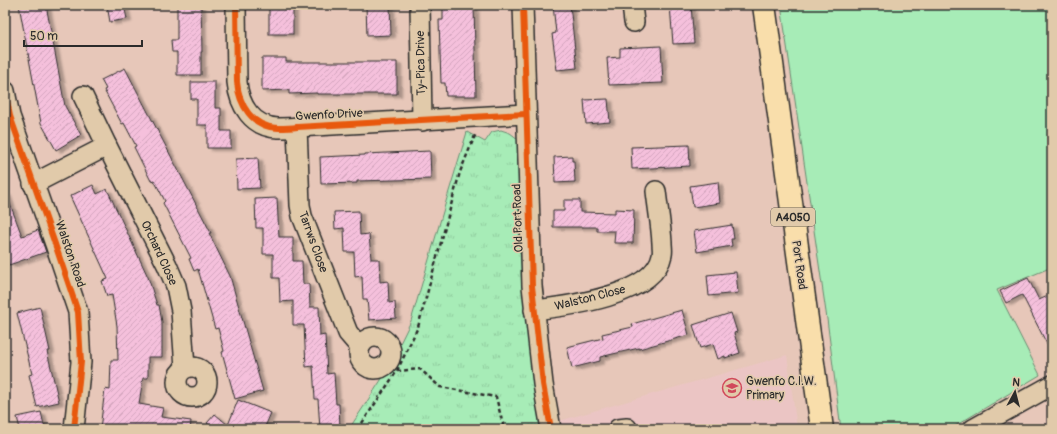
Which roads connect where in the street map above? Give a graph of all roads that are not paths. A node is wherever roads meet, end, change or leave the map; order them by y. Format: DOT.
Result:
graph roads {
  1 [pos="236,5"];
  2 [pos="420,5"];
  3 [pos="523,5"];
  4 [pos="764,5"];
  5 [pos="5,91"];
  6 [pos="83,96"];
  7 [pos="526,114"];
  8 [pos="422,121"];
  9 [pos="297,127"];
  10 [pos="106,146"];
  11 [pos="33,184"];
  12 [pos="656,191"];
  13 [pos="534,310"];
  14 [pos="393,365"];
  15 [pos="185,368"];
  16 [pos="1052,385"];
  17 [pos="74,429"];
  18 [pos="551,429"];
  19 [pos="822,429"];
  20 [pos="973,429"];
  1 -- 9 [label="street, Gwenfo Drive"];
  2 -- 8 [label="street, Ty-Pica Drive"];
  3 -- 7 [label="street, Old Port Road"];
  4 -- 19 [label="main road, Port Road / A4050"];
  5 -- 11 [label="street, Walston Road"];
  6 -- 10 [label="street, Orchard Close"];
  7 -- 8 [label="street, Gwenfo Drive"];
  7 -- 13 [label="street, Old Port Road"];
  8 -- 9 [label="street, Gwenfo Drive"];
  9 -- 14 [label="street, Tarrws Close"];
  10 -- 11 [label="street"];
  10 -- 15 [label="street, Orchard Close"];
  11 -- 17 [label="street, Walston Road"];
  12 -- 13 [label="street, Walston Close"];
  13 -- 18 [label="street, Old Port Road"];
  16 -- 20 [label="street"];
}
